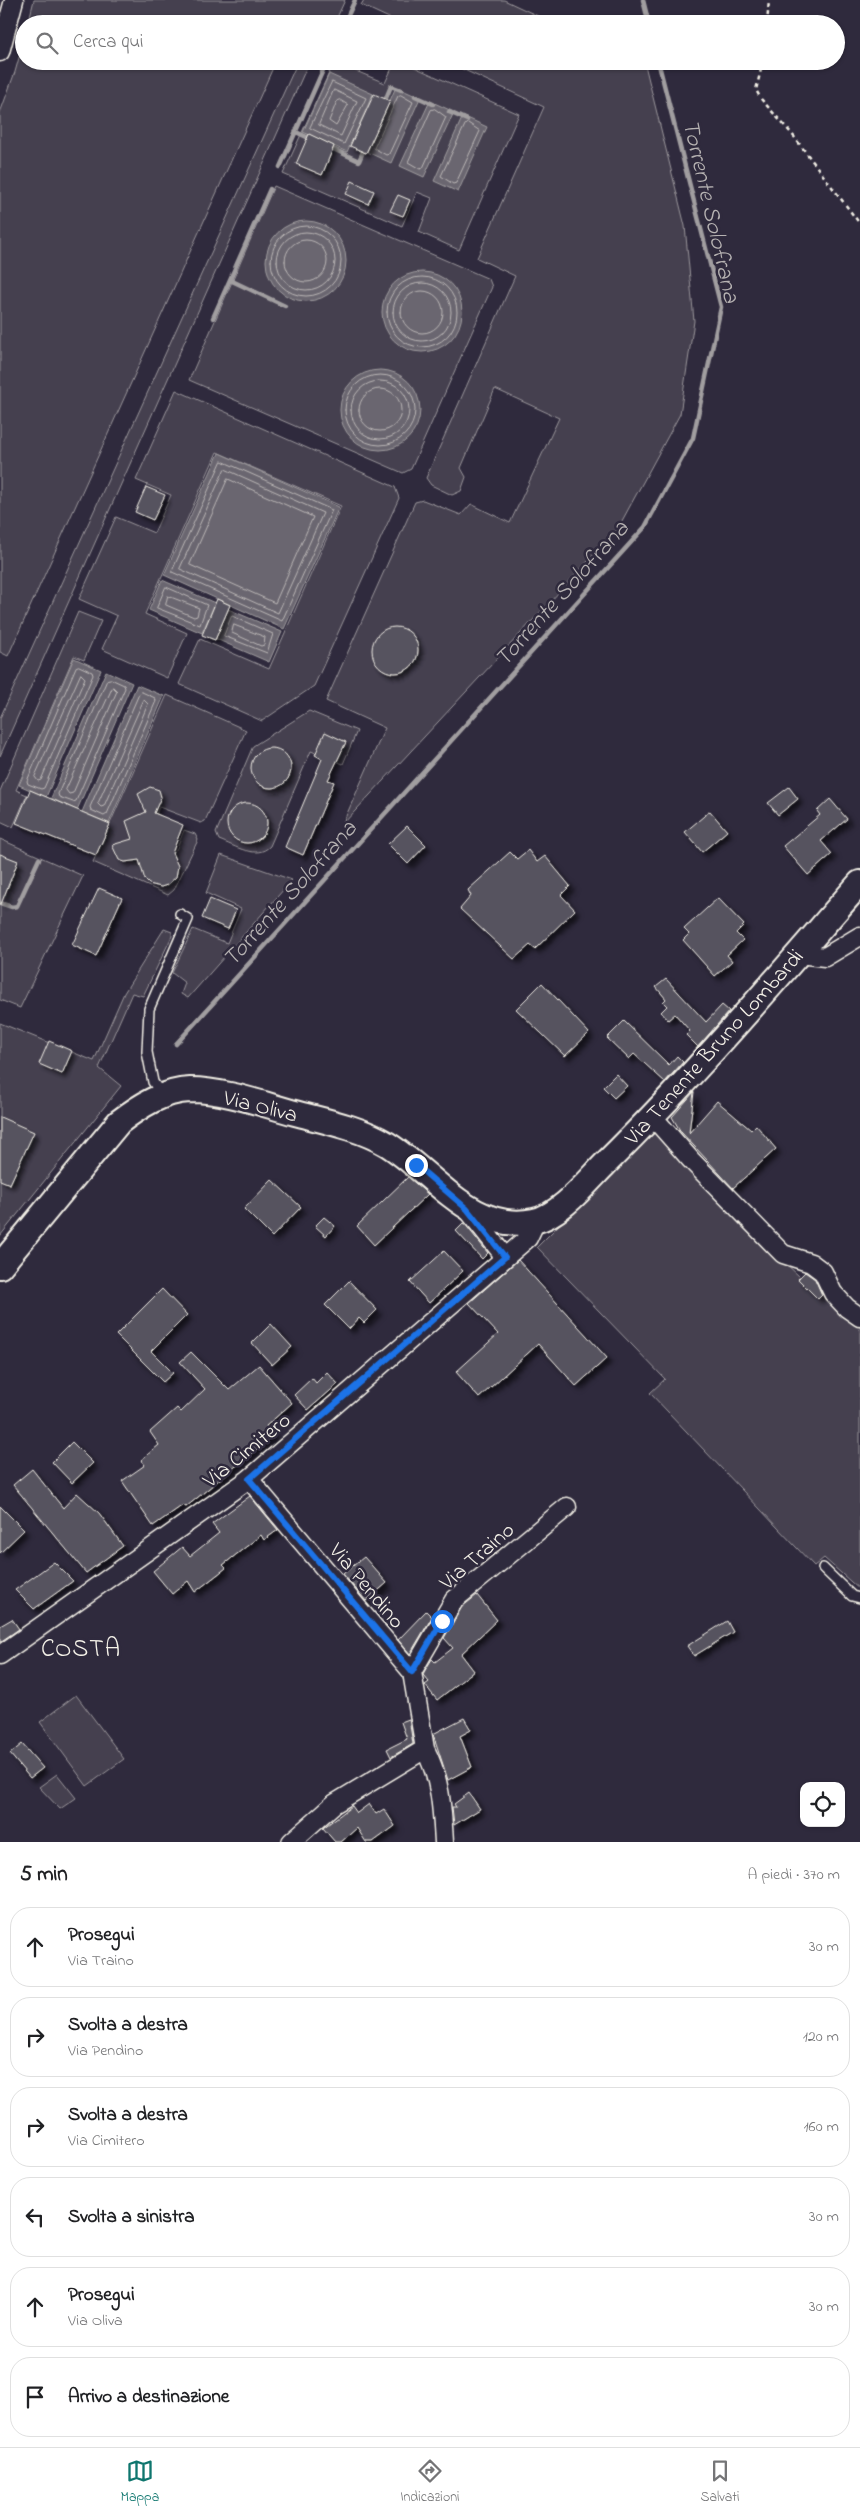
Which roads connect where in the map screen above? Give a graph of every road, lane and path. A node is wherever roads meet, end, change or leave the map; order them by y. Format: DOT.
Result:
graph roads {
  1 [pos="14,0"];
  2 [pos="769,0"];
  3 [pos="768,15"];
  4 [pos="0,52"];
  5 [pos="761,70"];
  6 [pos="860,224"];
  7 [pos="860,883"];
  8 [pos="180,914"];
  9 [pos="860,936"];
  10 [pos="798,954"];
  11 [pos="162,1096"];
  12 [pos="653,1117"];
  13 [pos="563,1206"];
  14 [pos="467,1209"];
  15 [pos="536,1221"];
  16 [pos="505,1223"];
  17 [pos="505,1257"];
  18 [pos="0,1266"];
  19 [pos="860,1317"];
  20 [pos="249,1479"];
  21 [pos="567,1507"];
  22 [pos="823,1568"];
  23 [pos="860,1598"];
  24 [pos="0,1656"];
  25 [pos="412,1672"];
  26 [pos="425,1750"];
  27 [pos="291,1842"];
  28 [pos="444,1842"];
  1 -- 4 [label="street"];
  2 -- 3 [label="path"];
  5 -- 6 [label="path"];
  7 -- 10 [label="main road, Via Tenente Bruno Lombardi"];
  8 -- 11 [label="lane"];
  9 -- 10 [label="street"];
  10 -- 12 [label="main road, Via Tenente Bruno Lombardi"];
  11 -- 14 [label="main road, Via Oliva"];
  11 -- 18 [label="main road, Via Oliva"];
  12 -- 13 [label="main road, Via Tenente Bruno Lombardi"];
  12 -- 19 [label="street"];
  13 -- 15 [label="main road, Via Oliva"];
  14 -- 16 [label="main road, Via Oliva"];
  14 -- 17 [label="street"];
  15 -- 16 [label="main road, Via Oliva"];
  15 -- 17 [label="street, Via Cimitero"];
  16 -- 17 [label="street"];
  17 -- 20 [label="street, Via Cimitero"];
  20 -- 24 [label="street, Via Cimitero"];
  20 -- 25 [label="street, Via Pendino"];
  21 -- 25 [label="street, Via Traino"];
  22 -- 23 [label="lane"];
  25 -- 26 [label="street"];
  26 -- 27 [label="street"];
  26 -- 28 [label="street"];
}
